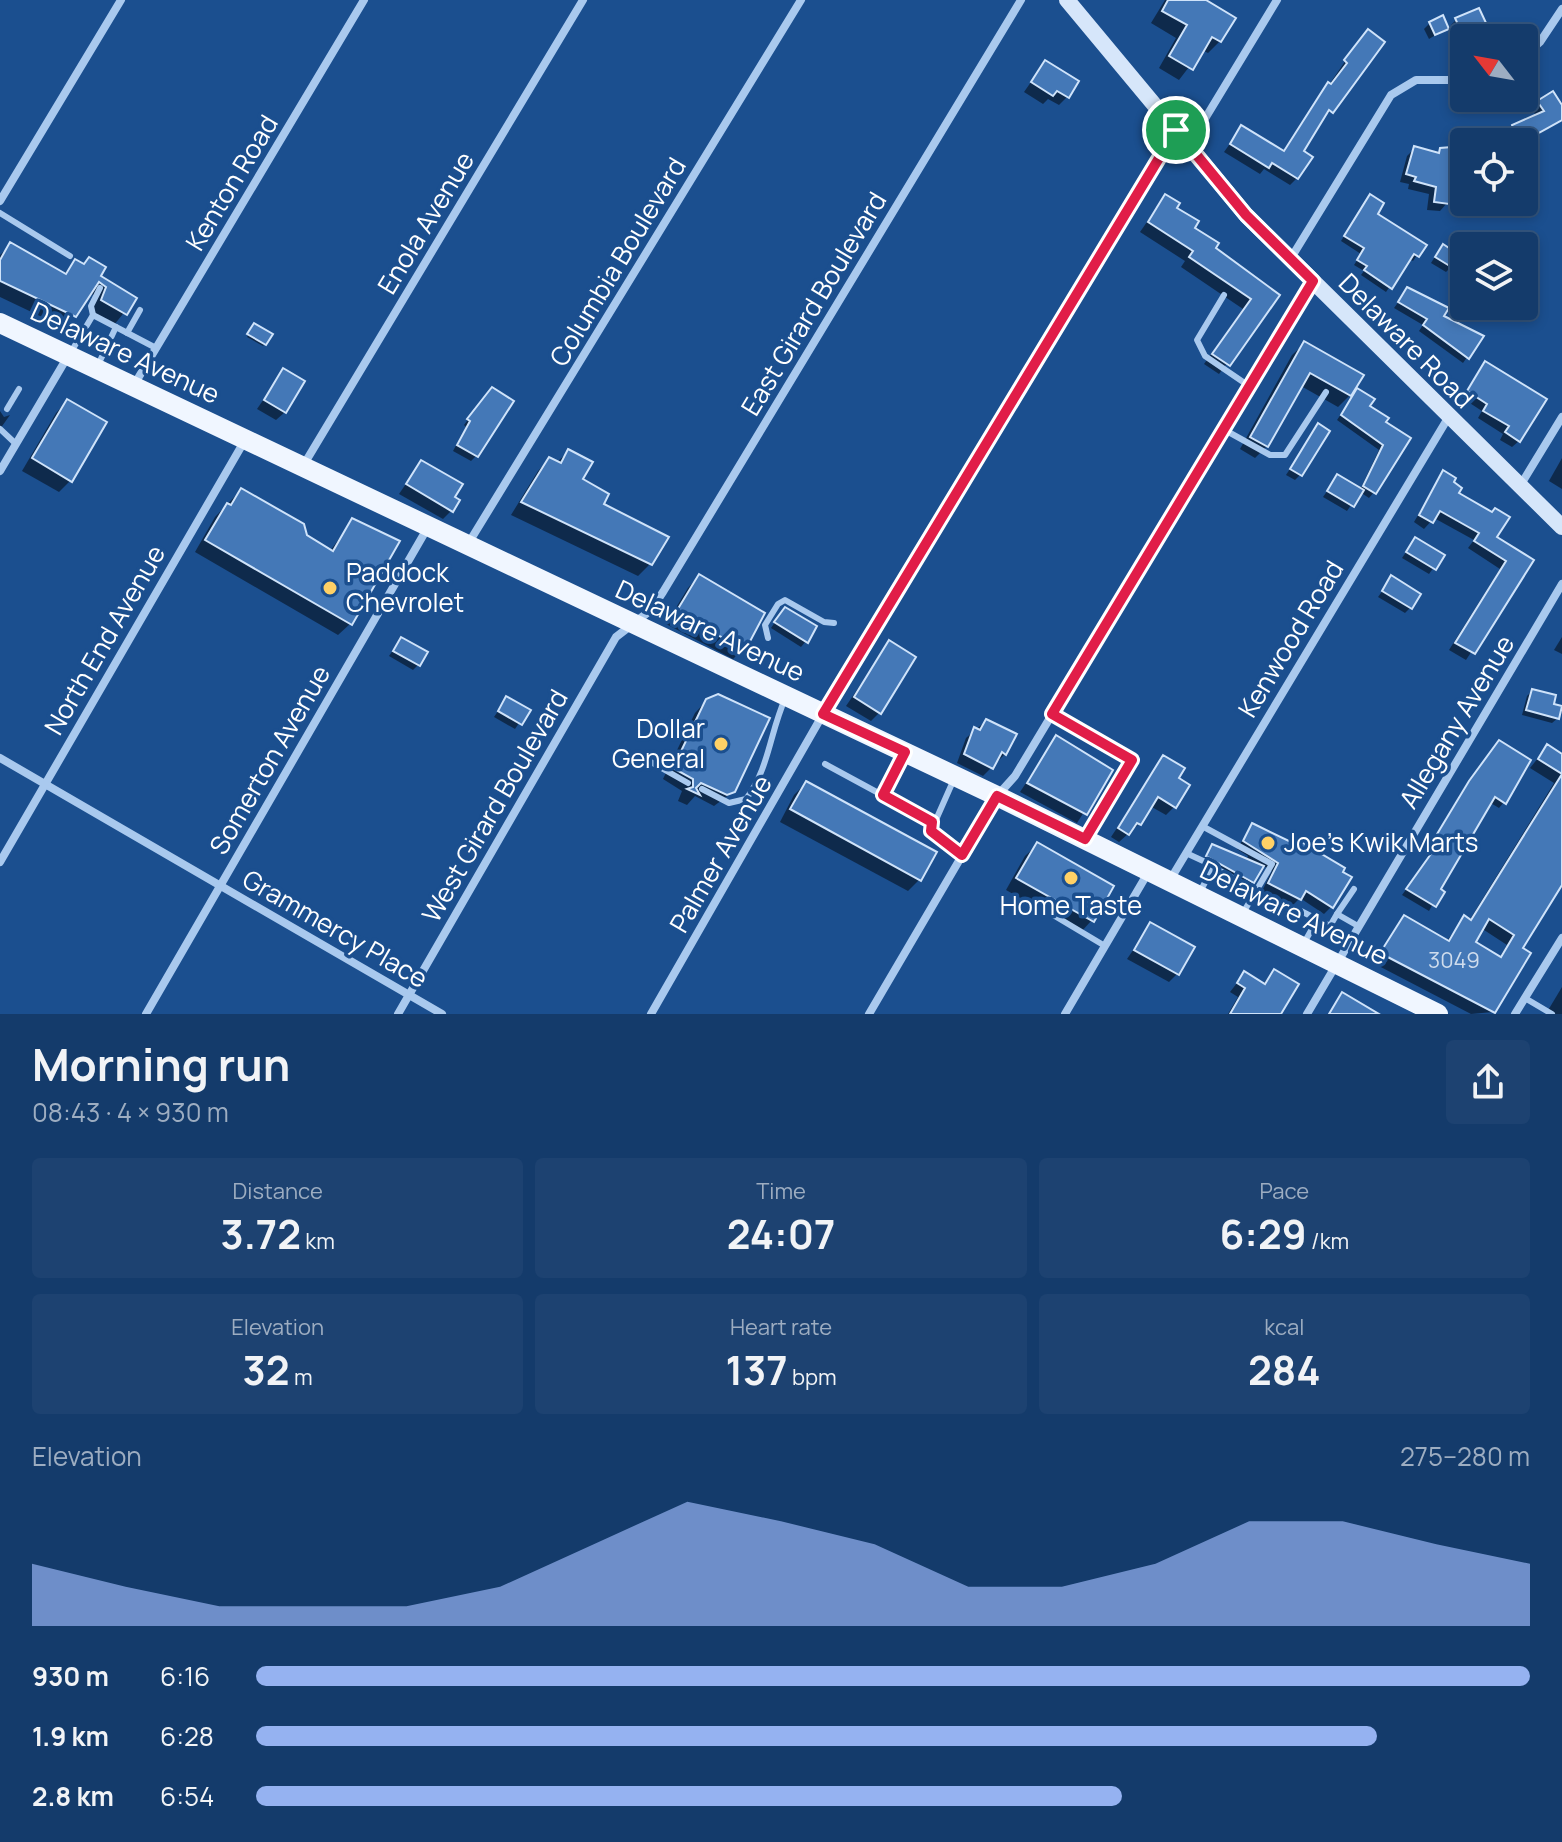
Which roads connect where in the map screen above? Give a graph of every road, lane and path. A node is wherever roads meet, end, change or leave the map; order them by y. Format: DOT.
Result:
graph roads {
  1 [pos="121,0"];
  2 [pos="364,0"];
  3 [pos="583,0"];
  4 [pos="801,0"];
  5 [pos="1021,0"];
  6 [pos="1067,0"];
  7 [pos="1277,0"];
  8 [pos="1562,9"];
  9 [pos="1538,44"];
  10 [pos="1450,80"];
  11 [pos="1176,130"];
  12 [pos="1189,145"];
  13 [pos="0,201"];
  14 [pos="0,213"];
  15 [pos="70,256"];
  16 [pos="1290,259"];
  17 [pos="1313,281"];
  18 [pos="100,288"];
  19 [pos="1224,295"];
  20 [pos="140,310"];
  21 [pos="93,315"];
  22 [pos="0,323"];
  23 [pos="116,327"];
  24 [pos="127,333"];
  25 [pos="156,348"];
  26 [pos="69,355"];
  27 [pos="96,368"];
  28 [pos="133,386"];
  29 [pos="1249,386"];
  30 [pos="19,389"];
  31 [pos="1326,392"];
  32 [pos="7,409"];
  33 [pos="1562,417"];
  34 [pos="1448,418"];
  35 [pos="0,429"];
  36 [pos="1223,429"];
  37 [pos="245,439"];
  38 [pos="16,444"];
  39 [pos="303,466"];
  40 [pos="0,471"];
  41 [pos="1520,487"];
  42 [pos="429,526"];
  43 [pos="1562,527"];
  44 [pos="468,545"];
  45 [pos="1562,584"];
  46 [pos="633,623"];
  47 [pos="834,623"];
  48 [pos="768,638"];
  49 [pos="786,696"];
  50 [pos="823,714"];
  51 [pos="1052,714"];
  52 [pos="905,752"];
  53 [pos="0,758"];
  54 [pos="649,761"];
  55 [pos="825,764"];
  56 [pos="955,776"];
  57 [pos="45,783"];
  58 [pos="688,783"];
  59 [pos="702,789"];
  60 [pos="883,795"];
  61 [pos="997,796"];
  62 [pos="932,822"];
  63 [pos="1202,826"];
  64 [pos="1219,835"];
  65 [pos="1085,839"];
  66 [pos="1227,840"];
  67 [pos="1214,845"];
  68 [pos="1222,849"];
  69 [pos="1247,851"];
  70 [pos="1186,853"];
  71 [pos="962,855"];
  72 [pos="1243,859"];
  73 [pos="0,862"];
  74 [pos="1214,866"];
  75 [pos="1149,870"];
  76 [pos="1169,880"];
  77 [pos="221,885"];
  78 [pos="1354,889"];
  79 [pos="1256,891"];
  80 [pos="1198,895"];
  81 [pos="1038,906"];
  82 [pos="1301,911"];
  83 [pos="1337,914"];
  84 [pos="1241,916"];
  85 [pos="1317,920"];
  86 [pos="1358,926"];
  87 [pos="1562,938"];
  88 [pos="1105,946"];
  89 [pos="1302,946"];
  90 [pos="1337,963"];
  91 [pos="409,995"];
  92 [pos="1525,998"];
  93 [pos="146,1014"];
  94 [pos="398,1014"];
  95 [pos="442,1014"];
  96 [pos="651,1014"];
  97 [pos="869,1014"];
  98 [pos="1065,1014"];
  99 [pos="1307,1014"];
  100 [pos="1438,1014"];
  101 [pos="1515,1014"];
  102 [pos="1552,1014"];
  1 -- 13 [label="street"];
  2 -- 25 [label="street, Kenton Road"];
  3 -- 39 [label="street, Enola Avenue"];
  4 -- 44 [label="street, Columbia Boulevard"];
  5 -- 46 [label="street, East Girard Boulevard"];
  6 -- 11 [label="street, Delaware Road"];
  7 -- 12 [label="street"];
  8 -- 9 [label="street"];
  10 -- 16 [label="street"];
  11 -- 12 [label="street, Delaware Road"];
  11 -- 50 [label="street, Palmer Avenue"];
  12 -- 16 [label="street, Delaware Road"];
  14 -- 15 [label="lane"];
  16 -- 17 [label="street, Delaware Road"];
  17 -- 29 [label="street"];
  17 -- 34 [label="street, Delaware Road"];
  18 -- 21 [label="lane"];
  19 -- 29 [label="lane"];
  20 -- 24 [label="lane"];
  21 -- 23 [label="lane"];
  21 -- 26 [label="lane"];
  22 -- 26 [label="main road, Delaware Avenue"];
  23 -- 24 [label="lane"];
  23 -- 27 [label="lane"];
  24 -- 25 [label="lane"];
  25 -- 28 [label="street, Kenton Road"];
  26 -- 27 [label="main road, Delaware Avenue"];
  26 -- 38 [label="street"];
  27 -- 28 [label="main road, Delaware Avenue"];
  28 -- 37 [label="main road, Delaware Avenue"];
  29 -- 36 [label="street"];
  30 -- 32 [label="lane"];
  31 -- 36 [label="lane"];
  33 -- 41 [label="street"];
  34 -- 41 [label="street, Delaware Road"];
  34 -- 63 [label="street, Kenwood Road"];
  35 -- 38 [label="lane"];
  36 -- 51 [label="street"];
  37 -- 39 [label="main road, Delaware Avenue"];
  37 -- 57 [label="street, North End Avenue"];
  38 -- 40 [label="street"];
  39 -- 42 [label="main road, Delaware Avenue"];
  41 -- 43 [label="street, Delaware Road"];
  42 -- 44 [label="main road, Delaware Avenue"];
  42 -- 77 [label="street, Somerton Avenue"];
  44 -- 46 [label="main road, Delaware Avenue"];
  45 -- 86 [label="street, Allegany Avenue"];
  46 -- 49 [label="main road, Delaware Avenue"];
  46 -- 91 [label="street, West Girard Boulevard"];
  47 -- 48 [label="lane"];
  49 -- 50 [label="main road, Delaware Avenue"];
  49 -- 59 [label="lane"];
  50 -- 52 [label="main road, Delaware Avenue"];
  50 -- 96 [label="street, Palmer Avenue"];
  51 -- 61 [label="street"];
  51 -- 65 [label="lane"];
  52 -- 56 [label="main road, Delaware Avenue"];
  52 -- 60 [label="lane"];
  53 -- 57 [label="street, Grammercy Place"];
  54 -- 58 [label="lane"];
  55 -- 60 [label="lane"];
  56 -- 61 [label="main road, Delaware Avenue"];
  56 -- 62 [label="lane"];
  57 -- 73 [label="street, North End Avenue"];
  57 -- 77 [label="street, Grammercy Place"];
  60 -- 62 [label="lane"];
  61 -- 65 [label="main road, Delaware Avenue"];
  61 -- 71 [label="street"];
  62 -- 71 [label="lane"];
  63 -- 64 [label="lane"];
  63 -- 70 [label="street, Kenwood Road"];
  64 -- 66 [label="lane"];
  64 -- 67 [label="lane"];
  65 -- 75 [label="main road, Delaware Avenue"];
  66 -- 68 [label="lane"];
  66 -- 69 [label="lane"];
  69 -- 72 [label="lane"];
  69 -- 79 [label="lane"];
  70 -- 74 [label="lane"];
  70 -- 76 [label="street, Kenwood Road"];
  71 -- 97 [label="street"];
  74 -- 79 [label="lane"];
  74 -- 80 [label="lane"];
  75 -- 76 [label="main road, Delaware Avenue"];
  75 -- 88 [label="street"];
  76 -- 80 [label="main road, Delaware Avenue"];
  77 -- 91 [label="street, Grammercy Place"];
  77 -- 93 [label="street, Somerton Avenue"];
  78 -- 83 [label="lane"];
  79 -- 84 [label="lane"];
  80 -- 84 [label="main road, Delaware Avenue"];
  81 -- 88 [label="lane"];
  82 -- 85 [label="lane"];
  83 -- 85 [label="lane"];
  83 -- 86 [label="lane"];
  84 -- 89 [label="main road, Delaware Avenue"];
  85 -- 89 [label="lane"];
  86 -- 90 [label="street, Allegany Avenue"];
  87 -- 92 [label="street"];
  88 -- 98 [label="street"];
  89 -- 90 [label="main road, Delaware Avenue"];
  90 -- 99 [label="street, Allegany Avenue"];
  90 -- 100 [label="main road, Delaware Avenue"];
  91 -- 94 [label="street, West Girard Boulevard"];
  91 -- 95 [label="street, Grammercy Place"];
  92 -- 101 [label="street"];
  92 -- 102 [label="lane"];
}
